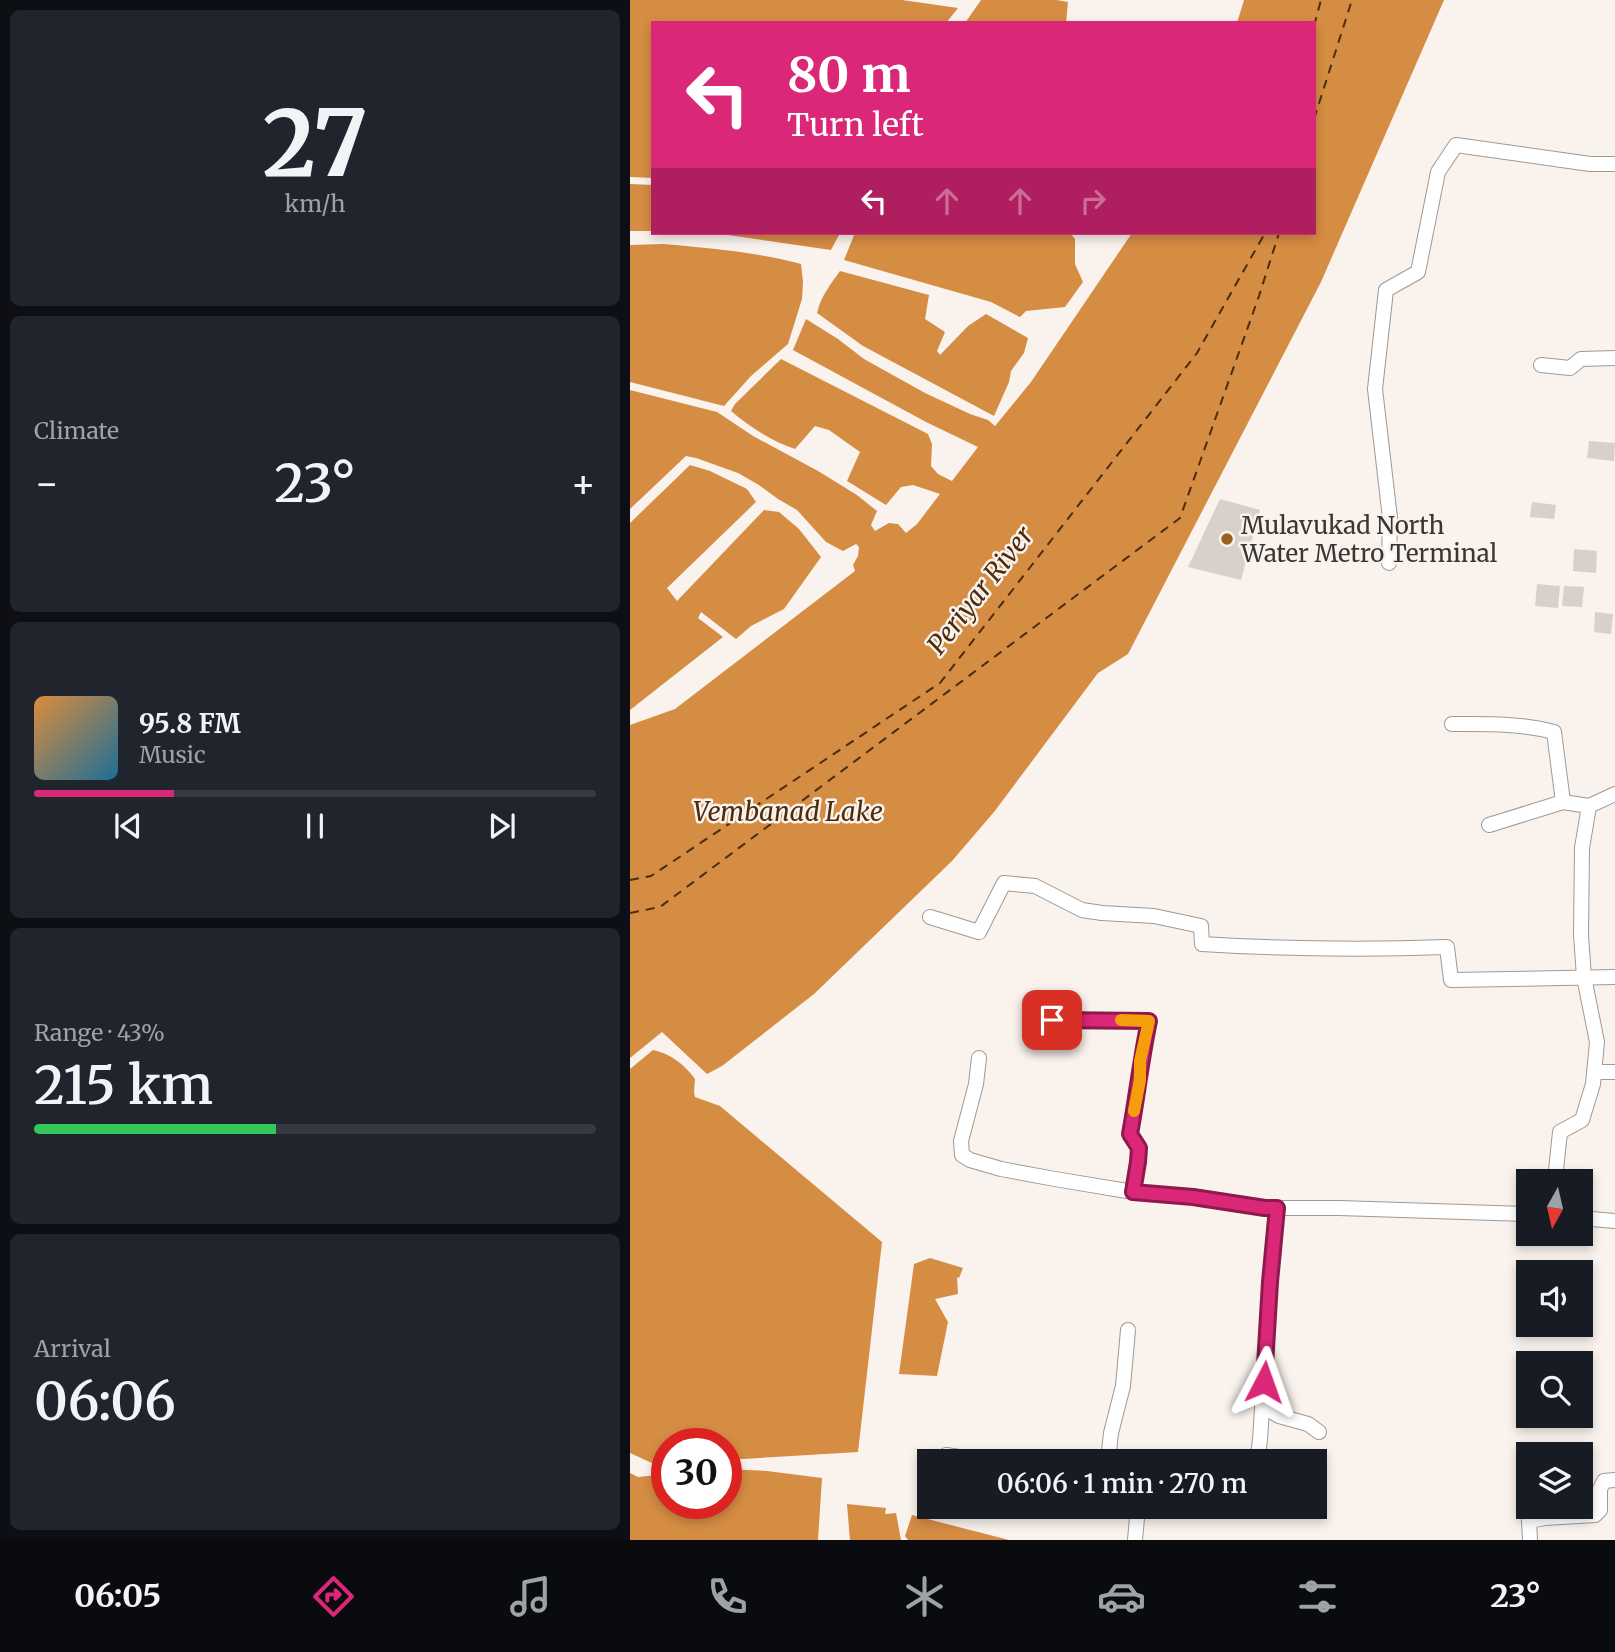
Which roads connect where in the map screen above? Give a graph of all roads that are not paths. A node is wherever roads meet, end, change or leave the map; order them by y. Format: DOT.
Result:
graph roads {
  1 [pos="1615,164"];
  2 [pos="1615,358"];
  3 [pos="1541,365"];
  4 [pos="1389,563"];
  5 [pos="1452,724"];
  6 [pos="1615,794"];
  7 [pos="1563,802"];
  8 [pos="1589,806"];
  9 [pos="1489,825"];
  10 [pos="930,917"];
  11 [pos="1584,977"];
  12 [pos="1615,977"];
  13 [pos="1052,1020"];
  14 [pos="979,1058"];
  15 [pos="1594,1072"];
  16 [pos="1615,1072"];
  17 [pos="1556,1169"];
  18 [pos="1133,1192"];
  19 [pos="1277,1208"];
  20 [pos="1516,1214"];
  21 [pos="1593,1219"];
  22 [pos="1615,1221"];
  23 [pos="1128,1330"];
  24 [pos="1262,1406"];
  25 [pos="1319,1432"];
  26 [pos="1109,1449"];
  27 [pos="1258,1449"];
  28 [pos="1615,1480"];
  29 [pos="1137,1519"];
  30 [pos="1135,1540"];
  31 [pos="1530,1540"];
  1 -- 4 [label="street"];
  2 -- 3 [label="street"];
  5 -- 7 [label="street"];
  6 -- 8 [label="street"];
  7 -- 8 [label="street"];
  7 -- 9 [label="street"];
  8 -- 11 [label="street"];
  10 -- 11 [label="street"];
  11 -- 12 [label="street"];
  11 -- 15 [label="street"];
  13 -- 18 [label="street"];
  14 -- 18 [label="street"];
  15 -- 16 [label="street"];
  15 -- 17 [label="street"];
  18 -- 19 [label="street"];
  19 -- 20 [label="street"];
  19 -- 24 [label="street"];
  21 -- 22 [label="street"];
  23 -- 26 [label="street"];
  24 -- 25 [label="street"];
  24 -- 27 [label="street"];
  28 -- 31 [label="street"];
  29 -- 30 [label="street"];
}
